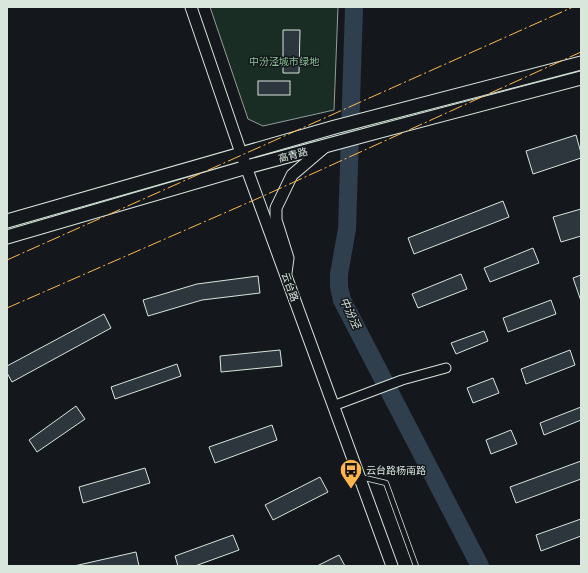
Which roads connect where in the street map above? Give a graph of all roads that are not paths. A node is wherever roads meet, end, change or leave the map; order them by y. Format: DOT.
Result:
graph roads {
  1 [pos="191,7"];
  2 [pos="581,63"];
  3 [pos="581,78"];
  4 [pos="331,144"];
  5 [pos="241,153"];
  6 [pos="247,167"];
  7 [pos="7,221"];
  8 [pos="7,237"];
  9 [pos="286,276"];
  10 [pos="446,368"];
  11 [pos="333,406"];
  12 [pos="359,476"];
  13 [pos="392,566"];
  14 [pos="416,566"];
  1 -- 5 [label="street, 云台路"];
  2 -- 5 [label="main road, 高青路"];
  3 -- 4 [label="main road, 高青路"];
  4 -- 6 [label="main road, 高青路"];
  4 -- 9 [label="street"];
  5 -- 6 [label="street, 云台路"];
  5 -- 7 [label="main road, 高青路"];
  6 -- 8 [label="main road, 高青路"];
  6 -- 9 [label="street, 云台路"];
  9 -- 11 [label="street, 云台路"];
  10 -- 11 [label="street"];
  11 -- 12 [label="street, 云台路"];
  12 -- 13 [label="street, 云台路"];
  12 -- 14 [label="lane"];
}
